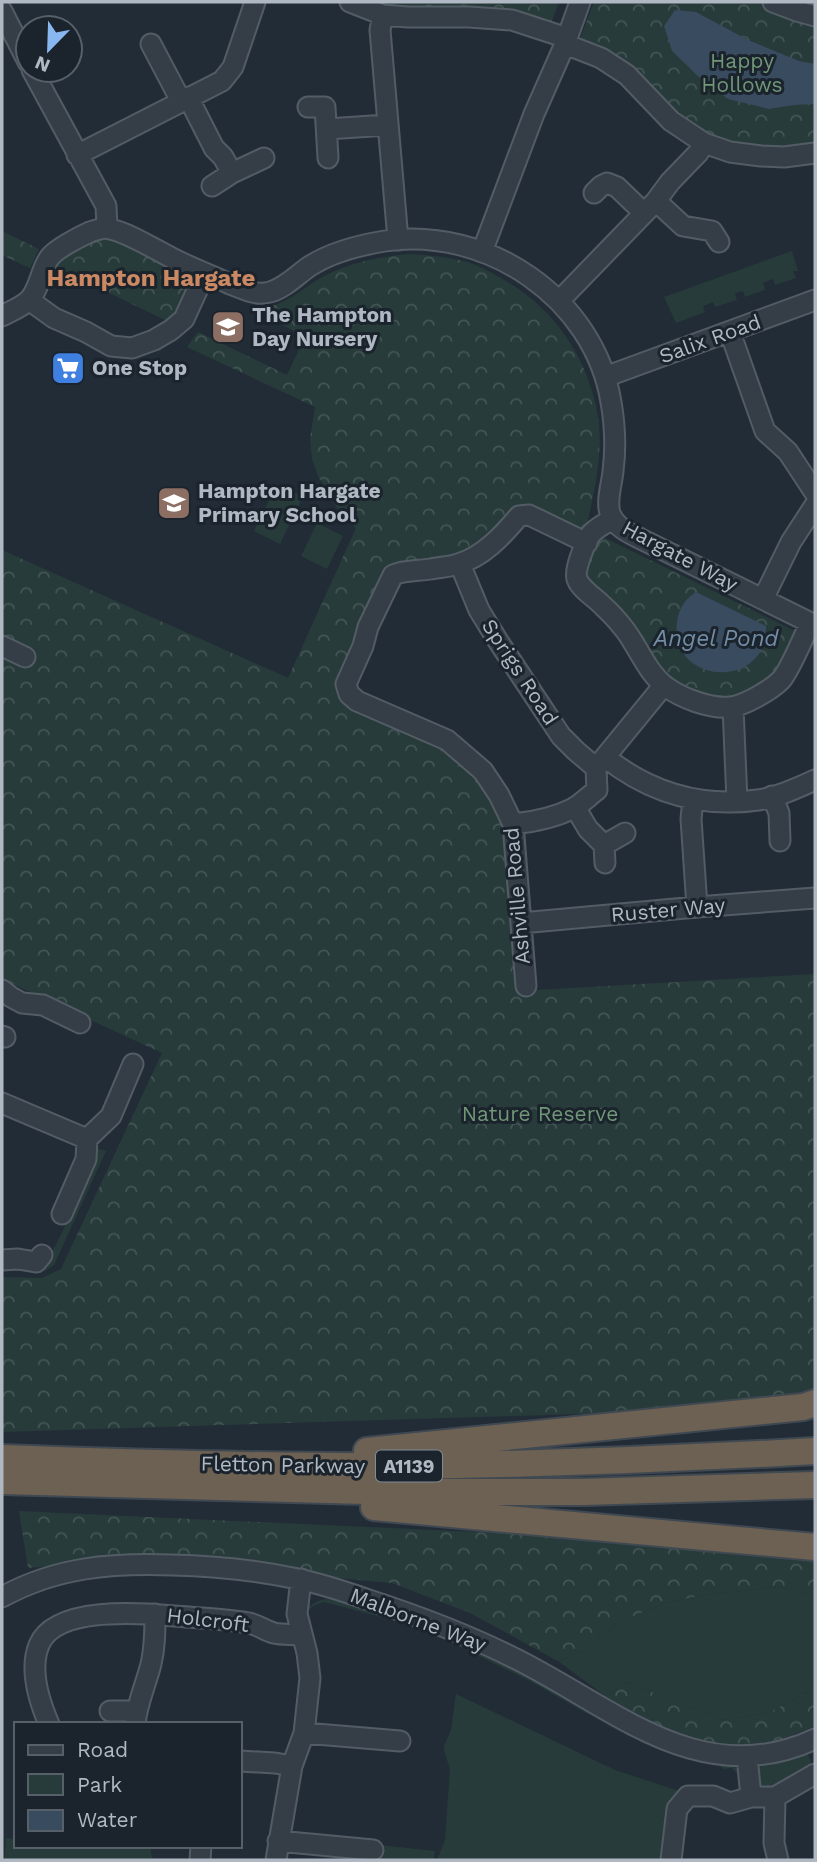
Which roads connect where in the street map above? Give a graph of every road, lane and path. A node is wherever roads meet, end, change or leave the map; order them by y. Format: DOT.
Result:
graph roads {
  1 [pos="255,2"];
  2 [pos="350,2"];
  3 [pos="580,2"];
  4 [pos="773,2"];
  5 [pos="2,11"];
  6 [pos="383,15"];
  7 [pos="815,16"];
  8 [pos="14,35"];
  9 [pos="566,41"];
  10 [pos="151,44"];
  11 [pos="39,84"];
  12 [pos="184,99"];
  13 [pos="308,107"];
  14 [pos="387,125"];
  15 [pos="327,129"];
  16 [pos="704,143"];
  17 [pos="815,153"];
  18 [pos="77,155"];
  19 [pos="264,158"];
  20 [pos="328,158"];
  21 [pos="232,173"];
  22 [pos="212,186"];
  23 [pos="594,193"];
  24 [pos="650,207"];
  25 [pos="107,228"];
  26 [pos="398,240"];
  27 [pos="719,242"];
  28 [pos="482,252"];
  29 [pos="205,274"];
  30 [pos="29,300"];
  31 [pos="560,300"];
  32 [pos="815,300"];
  33 [pos="2,316"];
  34 [pos="730,332"];
  35 [pos="605,377"];
  36 [pos="815,493"];
  37 [pos="815,505"];
  38 [pos="612,519"];
  39 [pos="587,542"];
  40 [pos="460,564"];
  41 [pos="763,599"];
  42 [pos="813,624"];
  43 [pos="2,646"];
  44 [pos="24,657"];
  45 [pos="664,685"];
  46 [pos="733,707"];
  47 [pos="601,763"];
  48 [pos="815,780"];
  49 [pos="772,796"];
  50 [pos="693,799"];
  51 [pos="737,801"];
  52 [pos="575,807"];
  53 [pos="513,824"];
  54 [pos="625,833"];
  55 [pos="780,841"];
  56 [pos="815,898"];
  57 [pos="697,907"];
  58 [pos="520,923"];
  59 [pos="526,986"];
  60 [pos="5,1000"];
  61 [pos="80,1023"];
  62 [pos="133,1064"];
  63 [pos="3,1108"];
  64 [pos="87,1139"];
  65 [pos="62,1214"];
  66 [pos="42,1255"];
  67 [pos="2,1260"];
  68 [pos="815,1403"];
  69 [pos="815,1451"];
  70 [pos="2,1458"];
  71 [pos="226,1465"];
  72 [pos="2,1482"];
  73 [pos="815,1485"];
  74 [pos="140,1486"];
  75 [pos="815,1547"];
  76 [pos="302,1579"];
  77 [pos="2,1597"];
  78 [pos="155,1614"];
  79 [pos="301,1635"];
  80 [pos="110,1711"];
  81 [pos="136,1717"];
  82 [pos="48,1722"];
  83 [pos="304,1733"];
  84 [pos="815,1739"];
  85 [pos="400,1741"];
  86 [pos="747,1756"];
  87 [pos="242,1760"];
  88 [pos="292,1766"];
  89 [pos="815,1774"];
  90 [pos="751,1797"];
  91 [pos="775,1797"];
  92 [pos="373,1850"];
  93 [pos="277,1851"];
  94 [pos="671,1860"];
  95 [pos="778,1860"];
  1 -- 12 [label="street"];
  2 -- 6 [label="street"];
  3 -- 9 [label="street"];
  4 -- 7 [label="street"];
  5 -- 8 [label="street"];
  6 -- 9 [label="street"];
  6 -- 14 [label="street"];
  9 -- 16 [label="street"];
  9 -- 28 [label="street"];
  10 -- 12 [label="street"];
  11 -- 18 [label="street"];
  12 -- 18 [label="street"];
  12 -- 21 [label="street"];
  13 -- 15 [label="street"];
  14 -- 15 [label="street"];
  14 -- 26 [label="street"];
  15 -- 20 [label="street"];
  16 -- 17 [label="street"];
  16 -- 24 [label="street"];
  18 -- 25 [label="street"];
  19 -- 21 [label="street"];
  21 -- 22 [label="street"];
  23 -- 24 [label="street"];
  24 -- 27 [label="street"];
  24 -- 31 [label="street"];
  25 -- 29 [label="street, Hargate Way"];
  25 -- 30 [label="street"];
  26 -- 28 [label="street, Hargate Way"];
  26 -- 29 [label="street, Hargate Way"];
  28 -- 31 [label="street, Hargate Way"];
  29 -- 30 [label="street"];
  30 -- 33 [label="street"];
  31 -- 35 [label="street, Hargate Way"];
  32 -- 34 [label="street, Salix Road"];
  34 -- 35 [label="street, Salix Road"];
  34 -- 36 [label="street"];
  35 -- 38 [label="street, Hargate Way"];
  37 -- 41 [label="street"];
  38 -- 39 [label="street"];
  38 -- 41 [label="street, Hargate Way"];
  39 -- 40 [label="street, Ashville Road"];
  39 -- 45 [label="street"];
  40 -- 47 [label="street, Sprigs Road"];
  40 -- 53 [label="street, Ashville Road"];
  41 -- 42 [label="street, Hargate Way"];
  42 -- 46 [label="street"];
  43 -- 44 [label="street"];
  45 -- 46 [label="street"];
  45 -- 47 [label="street"];
  46 -- 51 [label="street"];
  47 -- 50 [label="street, Sprigs Road"];
  47 -- 52 [label="street"];
  48 -- 49 [label="street, Sprigs Road"];
  49 -- 51 [label="street, Sprigs Road"];
  49 -- 55 [label="street"];
  50 -- 51 [label="street, Sprigs Road"];
  50 -- 57 [label="street"];
  52 -- 53 [label="street"];
  52 -- 54 [label="street"];
  53 -- 58 [label="street, Ashville Road"];
  56 -- 57 [label="street, Ruster Way"];
  57 -- 58 [label="street, Ruster Way"];
  58 -- 59 [label="street, Ashville Road"];
  60 -- 61 [label="street"];
  62 -- 64 [label="street"];
  63 -- 64 [label="street"];
  64 -- 65 [label="street"];
  66 -- 67 [label="street"];
  68 -- 71 [label="highway"];
  69 -- 71 [label="highway, Fletton Parkway / A1139"];
  70 -- 71 [label="highway, Fletton Parkway / A1139"];
  72 -- 74 [label="highway, Fletton Parkway / A1139"];
  73 -- 74 [label="highway, Fletton Parkway / A1139"];
  74 -- 75 [label="highway"];
  76 -- 77 [label="street, Malborne Way"];
  76 -- 79 [label="street"];
  76 -- 86 [label="street, Malborne Way"];
  78 -- 79 [label="street, Holcroft"];
  78 -- 81 [label="street, Holcroft"];
  78 -- 82 [label="street, Holcroft"];
  79 -- 83 [label="street"];
  80 -- 81 [label="street, Holcroft"];
  83 -- 85 [label="street"];
  83 -- 88 [label="street"];
  84 -- 86 [label="street, Malborne Way"];
  86 -- 90 [label="street"];
  87 -- 88 [label="street"];
  88 -- 93 [label="street"];
  89 -- 91 [label="street"];
  90 -- 91 [label="street"];
  90 -- 94 [label="street"];
  91 -- 95 [label="street"];
  92 -- 93 [label="street"];
}
